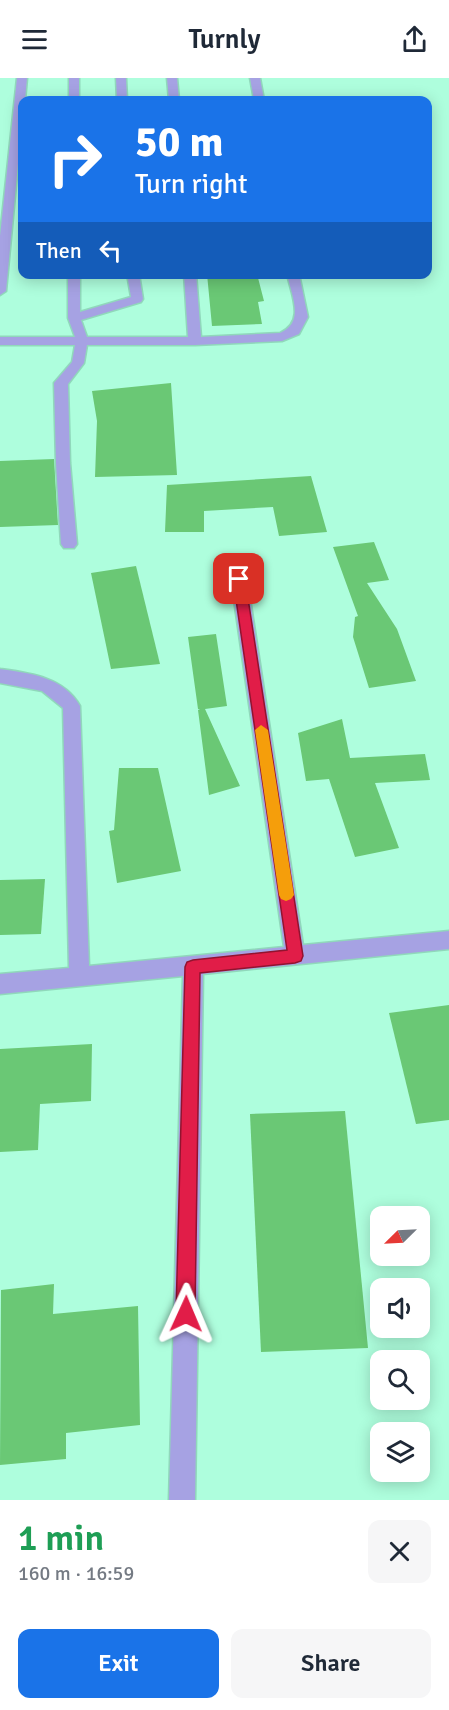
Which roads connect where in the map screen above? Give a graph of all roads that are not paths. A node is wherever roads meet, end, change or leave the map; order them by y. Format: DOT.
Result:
graph roads {
  1 [pos="22,78"];
  2 [pos="74,78"];
  3 [pos="120,78"];
  4 [pos="172,78"];
  5 [pos="255,78"];
  6 [pos="20,96"];
  7 [pos="74,96"];
  8 [pos="122,96"];
  9 [pos="174,96"];
  10 [pos="258,96"];
  11 [pos="18,117"];
  12 [pos="74,279"];
  13 [pos="134,279"];
  14 [pos="190,279"];
  15 [pos="294,279"];
  16 [pos="0,291"];
  17 [pos="74,318"];
  18 [pos="82,340"];
  19 [pos="0,341"];
  20 [pos="195,341"];
  21 [pos="69,544"];
  22 [pos="239,579"];
  23 [pos="0,676"];
  24 [pos="449,940"];
  25 [pos="295,956"];
  26 [pos="193,967"];
  27 [pos="79,977"];
  28 [pos="0,984"];
  29 [pos="182,1500"];
  1 -- 6 [label="street"];
  2 -- 7 [label="street"];
  3 -- 8 [label="street"];
  4 -- 9 [label="street"];
  5 -- 10 [label="street"];
  11 -- 16 [label="street"];
  12 -- 17 [label="street"];
  13 -- 17 [label="street"];
  14 -- 20 [label="street"];
  15 -- 20 [label="street"];
  17 -- 18 [label="street"];
  18 -- 19 [label="street"];
  18 -- 20 [label="street"];
  18 -- 21 [label="street"];
  22 -- 25 [label="street"];
  23 -- 27 [label="street"];
  24 -- 25 [label="street"];
  25 -- 26 [label="street"];
  26 -- 27 [label="street"];
  26 -- 29 [label="street"];
  27 -- 28 [label="street"];
}
